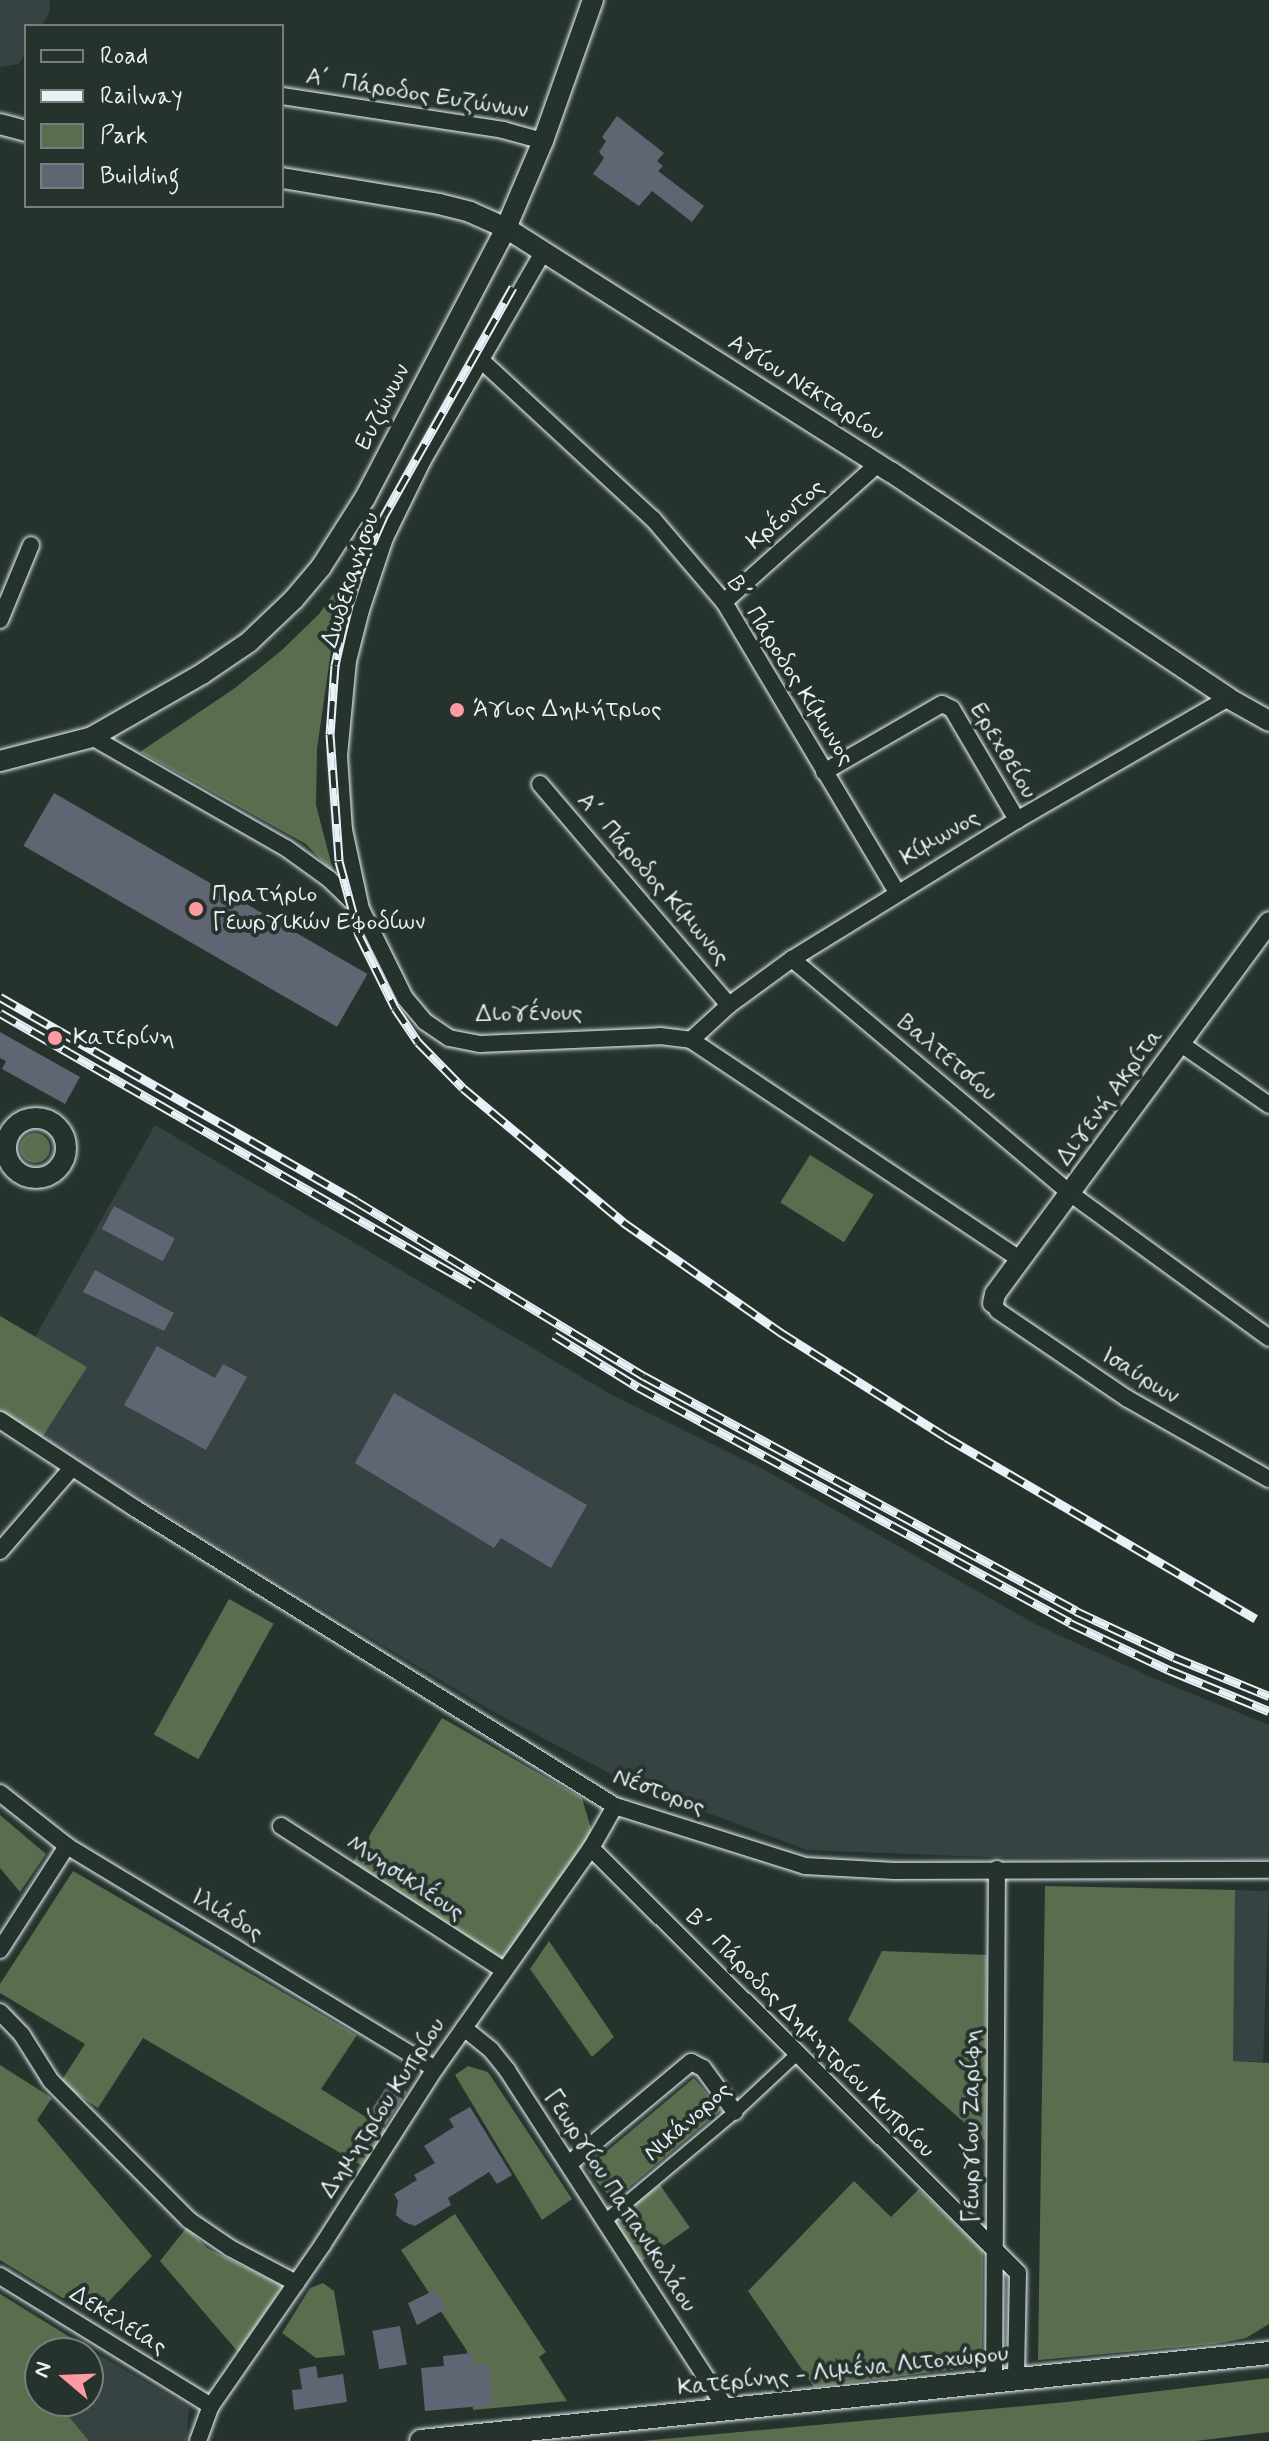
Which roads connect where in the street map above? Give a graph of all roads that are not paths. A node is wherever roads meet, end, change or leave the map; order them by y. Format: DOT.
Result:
graph roads {
  1 [pos="593,0"];
  2 [pos="284,96"];
  3 [pos="0,124"];
  4 [pos="24,130"];
  5 [pos="543,141"];
  6 [pos="284,178"];
  7 [pos="506,228"];
  8 [pos="543,252"];
  9 [pos="481,360"];
  10 [pos="878,464"];
  11 [pos="31,545"];
  12 [pos="724,602"];
  13 [pos="0,620"];
  14 [pos="1228,698"];
  15 [pos="1269,721"];
  16 [pos="92,737"];
  17 [pos="0,761"];
  18 [pos="824,772"];
  19 [pos="540,784"];
  20 [pos="1017,820"];
  21 [pos="897,892"];
  22 [pos="362,911"];
  23 [pos="1269,922"];
  24 [pos="792,959"];
  25 [pos="729,1005"];
  26 [pos="691,1040"];
  27 [pos="1181,1044"];
  28 [pos="1269,1105"];
  29 [pos="8,1127"];
  30 [pos="5,1160"];
  31 [pos="1071,1194"];
  32 [pos="1021,1260"];
  33 [pos="993,1303"];
  34 [pos="1269,1338"];
  35 [pos="0,1420"];
  36 [pos="72,1468"];
  37 [pos="1269,1479"];
  38 [pos="0,1551"];
  39 [pos="0,1793"];
  40 [pos="615,1806"];
  41 [pos="281,1826"];
  42 [pos="67,1846"];
  43 [pos="591,1848"];
  44 [pos="997,1869"];
  45 [pos="1269,1870"];
  46 [pos="0,1950"];
  47 [pos="504,1970"];
  48 [pos="0,2012"];
  49 [pos="464,2028"];
  50 [pos="797,2054"];
  51 [pos="435,2069"];
  52 [pos="735,2112"];
  53 [pos="569,2164"];
  54 [pos="605,2221"];
  55 [pos="996,2253"];
  56 [pos="0,2276"];
  57 [pos="296,2283"];
  58 [pos="1269,2353"];
  59 [pos="1005,2382"];
  60 [pos="211,2406"];
  61 [pos="726,2408"];
  62 [pos="198,2441"];
  63 [pos="421,2441"];
  1 -- 5 [label="street, Ευζώνων"];
  2 -- 5 [label="street, Α΄ Πάροδος Ευζώνων"];
  3 -- 4 [label="street"];
  5 -- 7 [label="street, Ευζώνων"];
  6 -- 7 [label="street, Αγίου Νεκταρίου"];
  7 -- 8 [label="street, Αγίου Νεκταρίου"];
  7 -- 16 [label="street, Ευζώνων"];
  8 -- 9 [label="street, Δωδεκανήσου"];
  8 -- 10 [label="street, Αγίου Νεκταρίου"];
  9 -- 12 [label="street, Β΄ Πάροδος Κίμωνος"];
  9 -- 22 [label="street, Δωδεκανήσου"];
  10 -- 12 [label="street, Κρέοντος"];
  10 -- 14 [label="street, Αγίου Νεκταρίου"];
  11 -- 13 [label="street"];
  12 -- 18 [label="street, Β΄ Πάροδος Κίμωνος"];
  14 -- 15 [label="street, Αγίου Νεκταρίου"];
  14 -- 20 [label="street, Κίμωνος"];
  16 -- 17 [label="street"];
  16 -- 22 [label="street, Διογένους"];
  18 -- 20 [label="street, Ερεχθείου"];
  18 -- 21 [label="street, Β΄ Πάροδος Κίμωνος"];
  19 -- 25 [label="street, Α΄ Πάροδος Κίμωνος"];
  20 -- 21 [label="street, Κίμωνος"];
  21 -- 24 [label="street, Κίμωνος"];
  22 -- 26 [label="street, Διογένους"];
  23 -- 27 [label="street, Διγενή Ακρίτα"];
  24 -- 25 [label="street, Κίμωνος"];
  24 -- 31 [label="street, Βαλτετσίου"];
  25 -- 26 [label="street, Κίμωνος"];
  26 -- 32 [label="street, Διογένους"];
  27 -- 28 [label="street"];
  27 -- 31 [label="street, Διγενή Ακρίτα"];
  29 -- 30 [label="street"];
  29 -- 30 [label="street"];
  31 -- 32 [label="street, Διγενή Ακρίτα"];
  31 -- 34 [label="street, Βαλτετσίου"];
  32 -- 33 [label="street, Διγενή Ακρίτα"];
  33 -- 37 [label="street, Ισαύρων"];
  35 -- 36 [label="street, Νέστορος"];
  36 -- 38 [label="street"];
  36 -- 40 [label="street, Νέστορος"];
  39 -- 42 [label="street, Ιλιάδος"];
  40 -- 43 [label="street, Δημητρίου Κυπρίου"];
  40 -- 44 [label="street, Νέστορος"];
  41 -- 47 [label="street, Μνησικλέους"];
  42 -- 46 [label="street"];
  42 -- 51 [label="street, Ιλιάδος"];
  43 -- 47 [label="street, Δημητρίου Κυπρίου"];
  43 -- 50 [label="street, Β΄ Πάροδος Δημητρίου Κυπρίου"];
  44 -- 45 [label="street, Νέστορος"];
  44 -- 55 [label="street, Γεωργίου Ζαρίφη"];
  47 -- 49 [label="street, Δημητρίου Κυπρίου"];
  48 -- 57 [label="street"];
  49 -- 51 [label="street, Δημητρίου Κυπρίου"];
  49 -- 53 [label="street, Γεωργίου Παπανικολάου"];
  50 -- 52 [label="street, Νικάνορος"];
  50 -- 55 [label="street, Β΄ Πάροδος Δημητρίου Κυπρίου"];
  51 -- 57 [label="street, Δημητρίου Κυπρίου"];
  52 -- 53 [label="street"];
  52 -- 54 [label="street, Νικάνορος"];
  53 -- 54 [label="street, Γεωργίου Παπανικολάου"];
  54 -- 61 [label="street, Γεωργίου Παπανικολάου"];
  55 -- 59 [label="street, Γεωργίου Ζαρίφη"];
  55 -- 59 [label="street, Β΄ Πάροδος Δημητρίου Κυπρίου"];
  56 -- 60 [label="street, Δεκελείας"];
  57 -- 60 [label="street, Δημητρίου Κυπρίου"];
  58 -- 59 [label="main road, Κατερίνης - Λιμένα Λιτοχώρου"];
  59 -- 61 [label="main road, Κατερίνης - Λιμένα Λιτοχώρου"];
  60 -- 62 [label="street, Δημητρίου Κυπρίου"];
  61 -- 63 [label="main road, Κατερίνης - Λιμένα Λιτοχώρου"];
}
